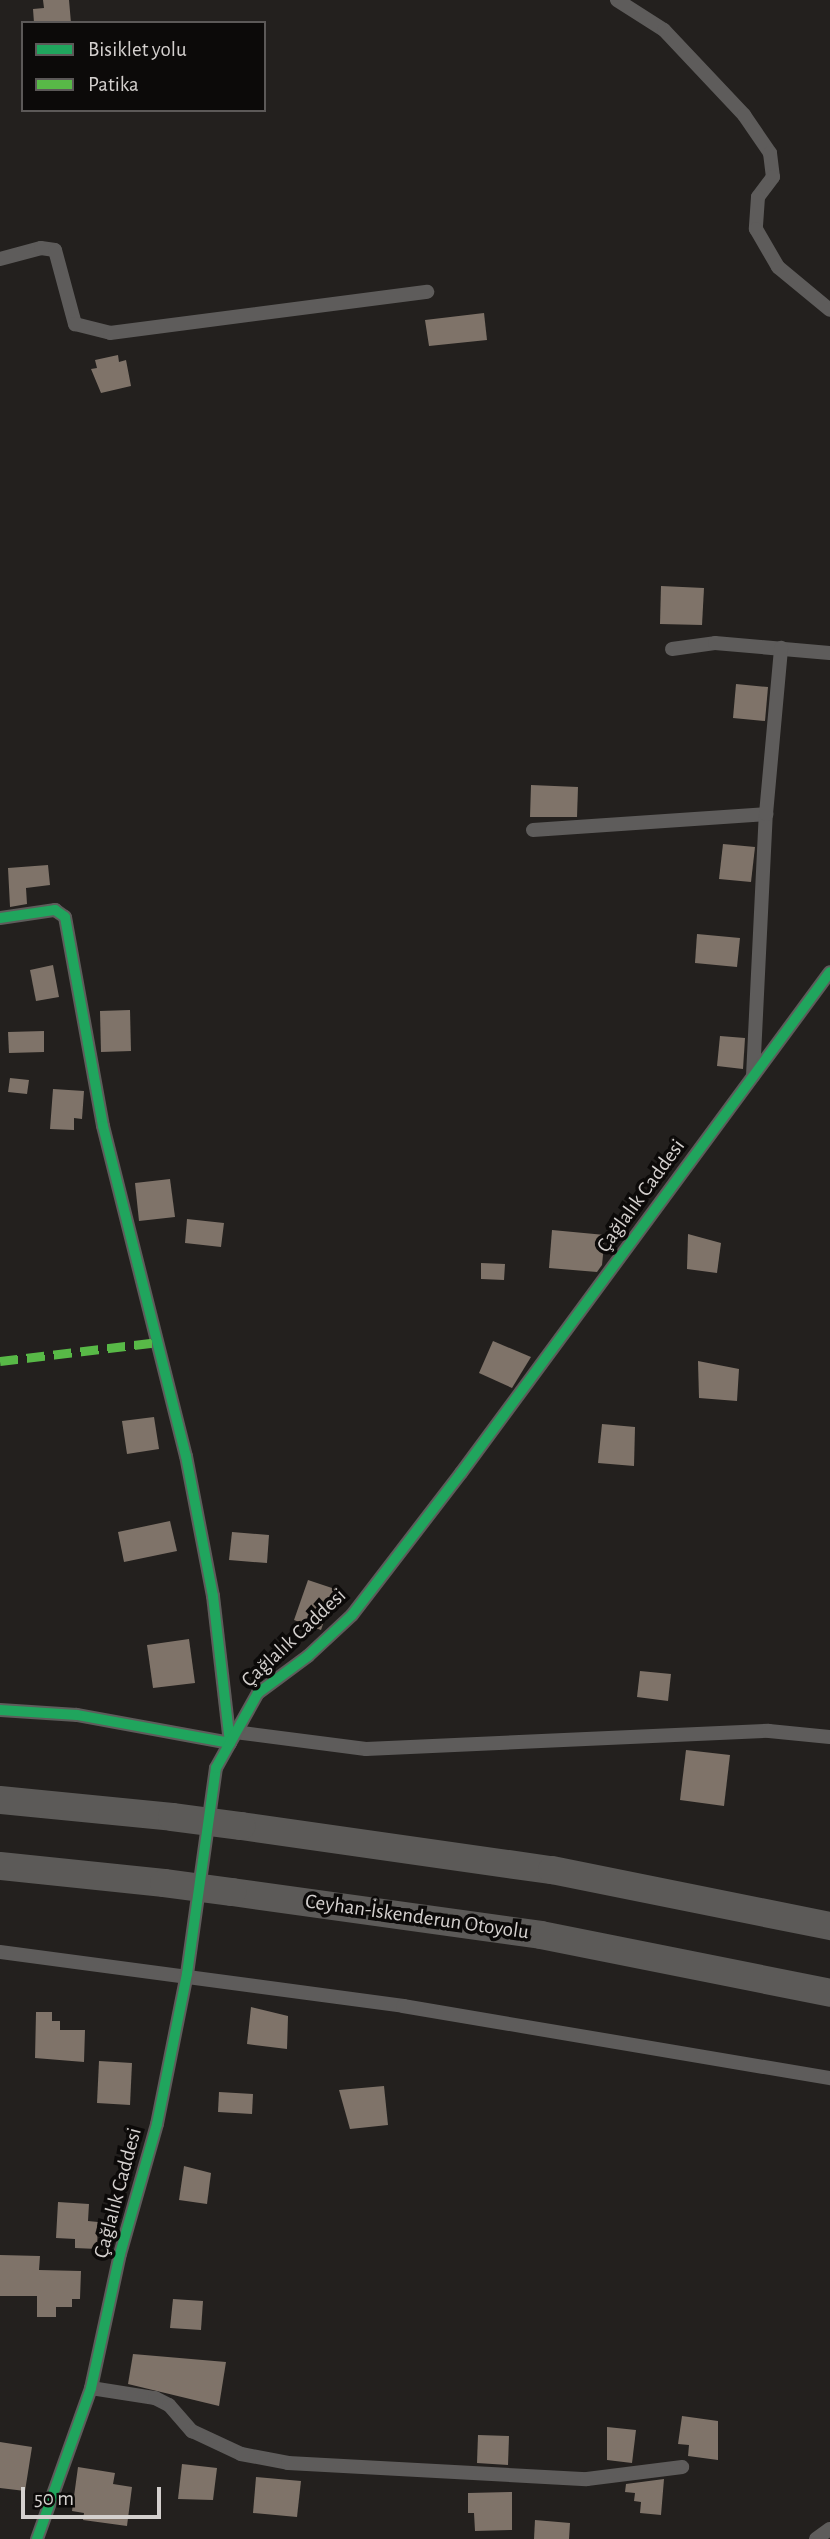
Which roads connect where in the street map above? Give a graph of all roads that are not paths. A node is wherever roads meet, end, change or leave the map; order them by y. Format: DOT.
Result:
graph roads {
  1 [pos="617,0"];
  2 [pos="0,259"];
  3 [pos="427,292"];
  4 [pos="830,310"];
  5 [pos="781,648"];
  6 [pos="672,649"];
  7 [pos="830,653"];
  8 [pos="766,814"];
  9 [pos="533,830"];
  10 [pos="0,918"];
  11 [pos="830,972"];
  12 [pos="753,1076"];
  13 [pos="0,1710"];
  14 [pos="232,1737"];
  15 [pos="830,1737"];
  16 [pos="0,1800"];
  17 [pos="0,1866"];
  18 [pos="830,1926"];
  19 [pos="0,1952"];
  20 [pos="187,1973"];
  21 [pos="830,1993"];
  22 [pos="830,2078"];
  23 [pos="91,2388"];
  24 [pos="682,2467"];
  25 [pos="830,2529"];
  26 [pos="37,2539"];
  27 [pos="816,2539"];
  1 -- 4 [label="street"];
  2 -- 3 [label="street"];
  5 -- 6 [label="street"];
  5 -- 7 [label="street"];
  5 -- 8 [label="street"];
  8 -- 9 [label="street"];
  8 -- 12 [label="street"];
  10 -- 14 [label="street"];
  11 -- 12 [label="street, Çağlalık Caddesi"];
  12 -- 14 [label="street, Çağlalık Caddesi"];
  13 -- 14 [label="street"];
  14 -- 15 [label="street"];
  14 -- 20 [label="street, Çağlalık Caddesi"];
  16 -- 18 [label="highway, bridge"];
  17 -- 21 [label="highway, Ceyhan-İskenderun Otoyolu, bridge"];
  19 -- 20 [label="street"];
  20 -- 22 [label="street"];
  20 -- 23 [label="street, Çağlalık Caddesi"];
  23 -- 24 [label="street"];
  23 -- 26 [label="street, Çağlalık Caddesi"];
  25 -- 27 [label="street"];
}
